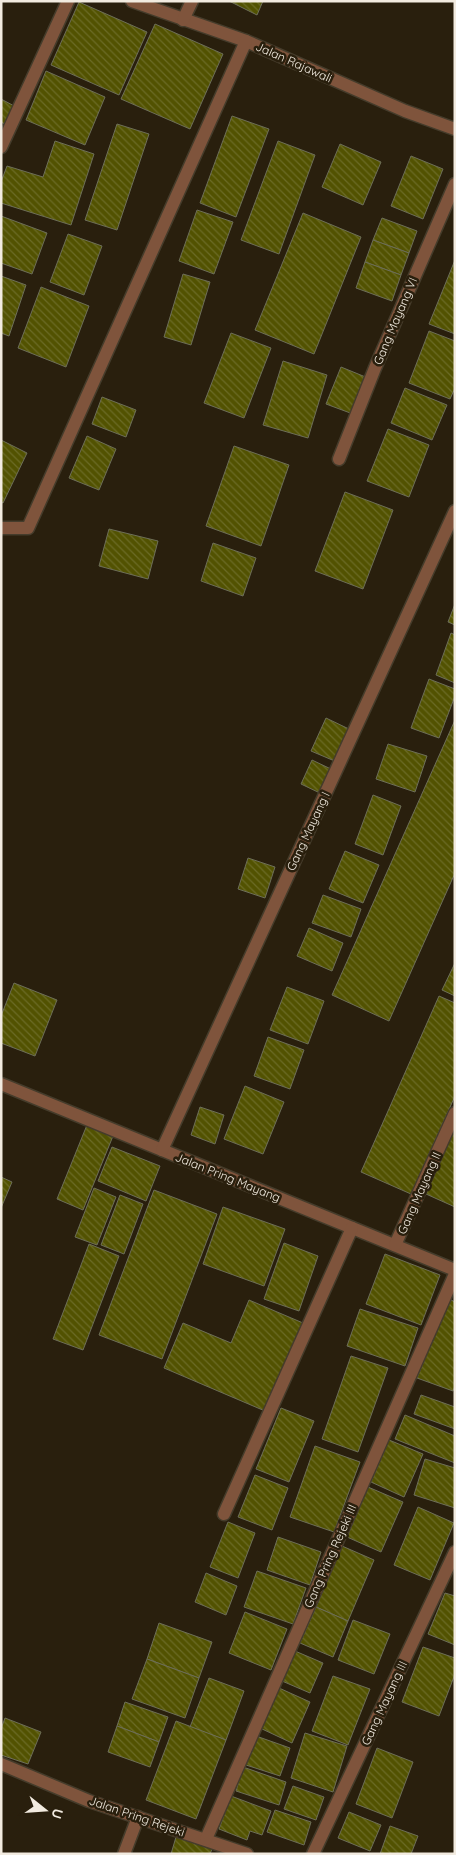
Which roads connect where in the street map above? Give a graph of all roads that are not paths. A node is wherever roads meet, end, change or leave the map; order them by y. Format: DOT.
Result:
graph roads {
  1 [pos="68,1"];
  2 [pos="132,1"];
  3 [pos="192,1"];
  4 [pos="182,20"];
  5 [pos="246,41"];
  6 [pos="455,129"];
  7 [pos="1,148"];
  8 [pos="455,184"];
  9 [pos="339,459"];
  10 [pos="455,511"];
  11 [pos="1,528"];
  12 [pos="1,1084"];
  13 [pos="455,1113"];
  14 [pos="162,1150"];
  15 [pos="352,1228"];
  16 [pos="395,1245"];
  17 [pos="455,1272"];
  18 [pos="224,1514"];
  19 [pos="455,1552"];
  20 [pos="1,1764"];
  21 [pos="138,1817"];
  22 [pos="206,1840"];
  23 [pos="222,1850"];
  24 [pos="124,1854"];
  25 [pos="247,1854"];
  26 [pos="313,1854"];
  1 -- 7 [label="street"];
  2 -- 4 [label="street, Jalan Rajawali"];
  3 -- 4 [label="street"];
  4 -- 5 [label="street, Jalan Rajawali"];
  5 -- 6 [label="street, Jalan Rajawali"];
  5 -- 11 [label="street"];
  8 -- 9 [label="street, Gang Mayang VI"];
  10 -- 14 [label="street, Gang Mayang I"];
  12 -- 14 [label="street, Jalan Pring Mayang"];
  13 -- 16 [label="street, Gang Mayang II"];
  14 -- 15 [label="street, Jalan Pring Mayang"];
  15 -- 16 [label="street, Jalan Pring Mayang"];
  15 -- 18 [label="street"];
  16 -- 17 [label="street, Jalan Pring Mayang"];
  17 -- 22 [label="street, Gang Pring Rejeki III"];
  19 -- 26 [label="street, Gang Mayang III"];
  20 -- 21 [label="street, Jalan Pring Rejeki"];
  21 -- 22 [label="street, Jalan Pring Rejeki"];
  21 -- 24 [label="street"];
  22 -- 23 [label="street, Jalan Pring Rejeki"];
  23 -- 25 [label="street, Jalan Pring Rejeki"];
}
